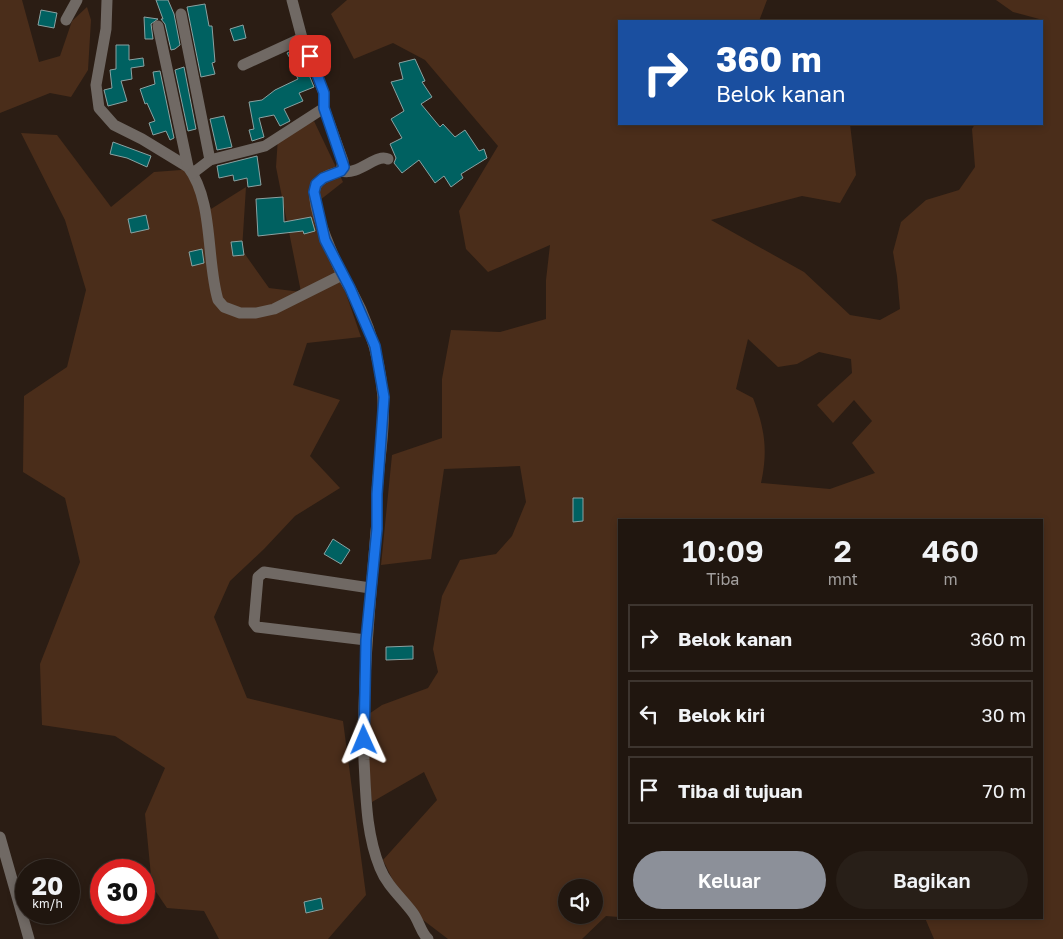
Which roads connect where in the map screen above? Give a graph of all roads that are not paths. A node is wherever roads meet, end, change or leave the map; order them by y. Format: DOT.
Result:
graph roads {
  1 [pos="77,0"];
  2 [pos="107,0"];
  3 [pos="292,0"];
  4 [pos="181,14"];
  5 [pos="66,20"];
  6 [pos="158,26"];
  7 [pos="302,38"];
  8 [pos="243,65"];
  9 [pos="324,108"];
  10 [pos="388,159"];
  11 [pos="210,160"];
  12 [pos="191,170"];
  13 [pos="341,171"];
  14 [pos="342,275"];
  15 [pos="370,588"];
  16 [pos="366,640"];
  17 [pos="0,837"];
  18 [pos="29,939"];
  19 [pos="428,939"];
  1 -- 5 [label="street"];
  2 -- 12 [label="street"];
  3 -- 7 [label="street"];
  4 -- 11 [label="street"];
  6 -- 12 [label="street"];
  7 -- 8 [label="street"];
  7 -- 9 [label="street"];
  9 -- 11 [label="street"];
  9 -- 13 [label="street"];
  10 -- 13 [label="street"];
  11 -- 12 [label="street"];
  12 -- 14 [label="street"];
  13 -- 14 [label="street"];
  14 -- 15 [label="street"];
  15 -- 16 [label="street"];
  15 -- 16 [label="street"];
  16 -- 19 [label="street"];
  17 -- 18 [label="street"];
}
